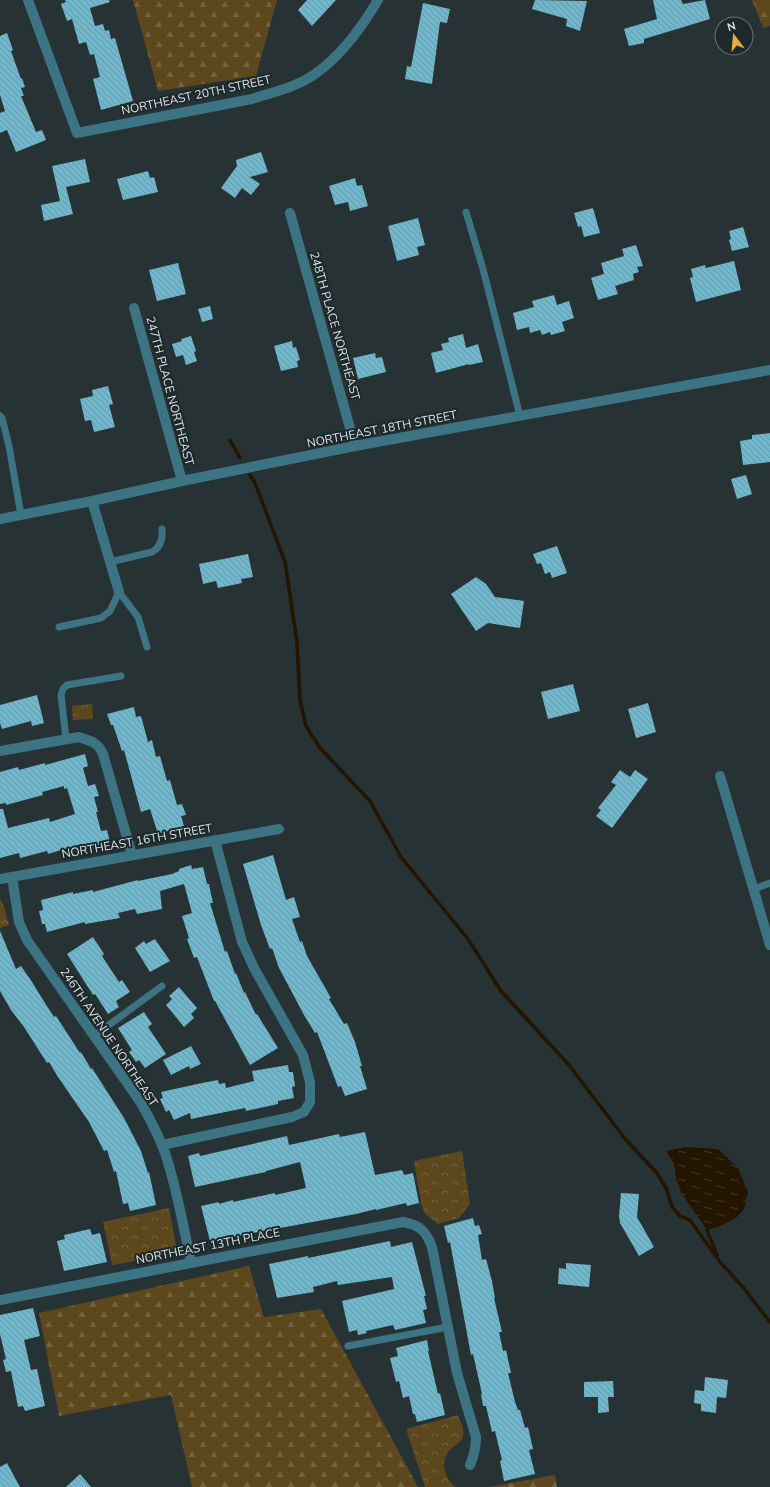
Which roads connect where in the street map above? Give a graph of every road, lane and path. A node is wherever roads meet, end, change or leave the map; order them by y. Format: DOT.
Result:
graph roads {
  1 [pos="28,0"];
  2 [pos="378,0"];
  3 [pos="466,212"];
  4 [pos="290,213"];
  5 [pos="134,308"];
  6 [pos="770,370"];
  7 [pos="0,416"];
  8 [pos="520,416"];
  9 [pos="355,446"];
  10 [pos="182,480"];
  11 [pos="92,501"];
  12 [pos="22,515"];
  13 [pos="0,519"];
  14 [pos="162,529"];
  15 [pos="110,562"];
  16 [pos="119,592"];
  17 [pos="59,627"];
  18 [pos="147,647"];
  19 [pos="121,676"];
  20 [pos="66,739"];
  21 [pos="0,751"];
  22 [pos="720,776"];
  23 [pos="279,829"];
  24 [pos="215,840"];
  25 [pos="132,855"];
  26 [pos="12,877"];
  27 [pos="0,879"];
  28 [pos="770,883"];
  29 [pos="754,889"];
  30 [pos="770,945"];
  31 [pos="162,986"];
  32 [pos="94,1036"];
  33 [pos="162,1145"];
  34 [pos="191,1262"];
  35 [pos="0,1300"];
  36 [pos="448,1328"];
  37 [pos="348,1346"];
  38 [pos="470,1465"];
  1 -- 2 [label="street, NORTHEAST 20TH STREET"];
  3 -- 8 [label="lane"];
  4 -- 9 [label="street, 248TH PLACE NORTHEAST"];
  5 -- 10 [label="street, 247TH PLACE NORTHEAST"];
  6 -- 8 [label="street, NORTHEAST 18TH STREET"];
  7 -- 12 [label="lane"];
  8 -- 9 [label="street, NORTHEAST 18TH STREET"];
  9 -- 10 [label="street, NORTHEAST 18TH STREET"];
  10 -- 11 [label="street, NORTHEAST 18TH STREET"];
  11 -- 12 [label="street, NORTHEAST 18TH STREET"];
  11 -- 15 [label="street"];
  12 -- 13 [label="street, NORTHEAST 18TH STREET"];
  14 -- 15 [label="lane"];
  15 -- 16 [label="street"];
  16 -- 17 [label="lane"];
  16 -- 18 [label="lane"];
  19 -- 20 [label="lane"];
  20 -- 21 [label="street"];
  20 -- 25 [label="street"];
  22 -- 29 [label="street"];
  23 -- 24 [label="street, NORTHEAST 16TH STREET"];
  24 -- 25 [label="street, NORTHEAST 16TH STREET"];
  24 -- 33 [label="street"];
  25 -- 26 [label="street, NORTHEAST 16TH STREET"];
  26 -- 27 [label="street, NORTHEAST 16TH STREET"];
  26 -- 32 [label="street, 246TH AVENUE NORTHEAST"];
  28 -- 29 [label="lane"];
  29 -- 30 [label="street"];
  31 -- 32 [label="lane"];
  32 -- 33 [label="street, 246TH AVENUE NORTHEAST"];
  33 -- 34 [label="street, 246TH AVENUE NORTHEAST"];
  34 -- 35 [label="street, NORTHEAST 13TH PLACE"];
  34 -- 36 [label="street, NORTHEAST 13TH PLACE"];
  36 -- 37 [label="lane"];
  36 -- 38 [label="street"];
}
